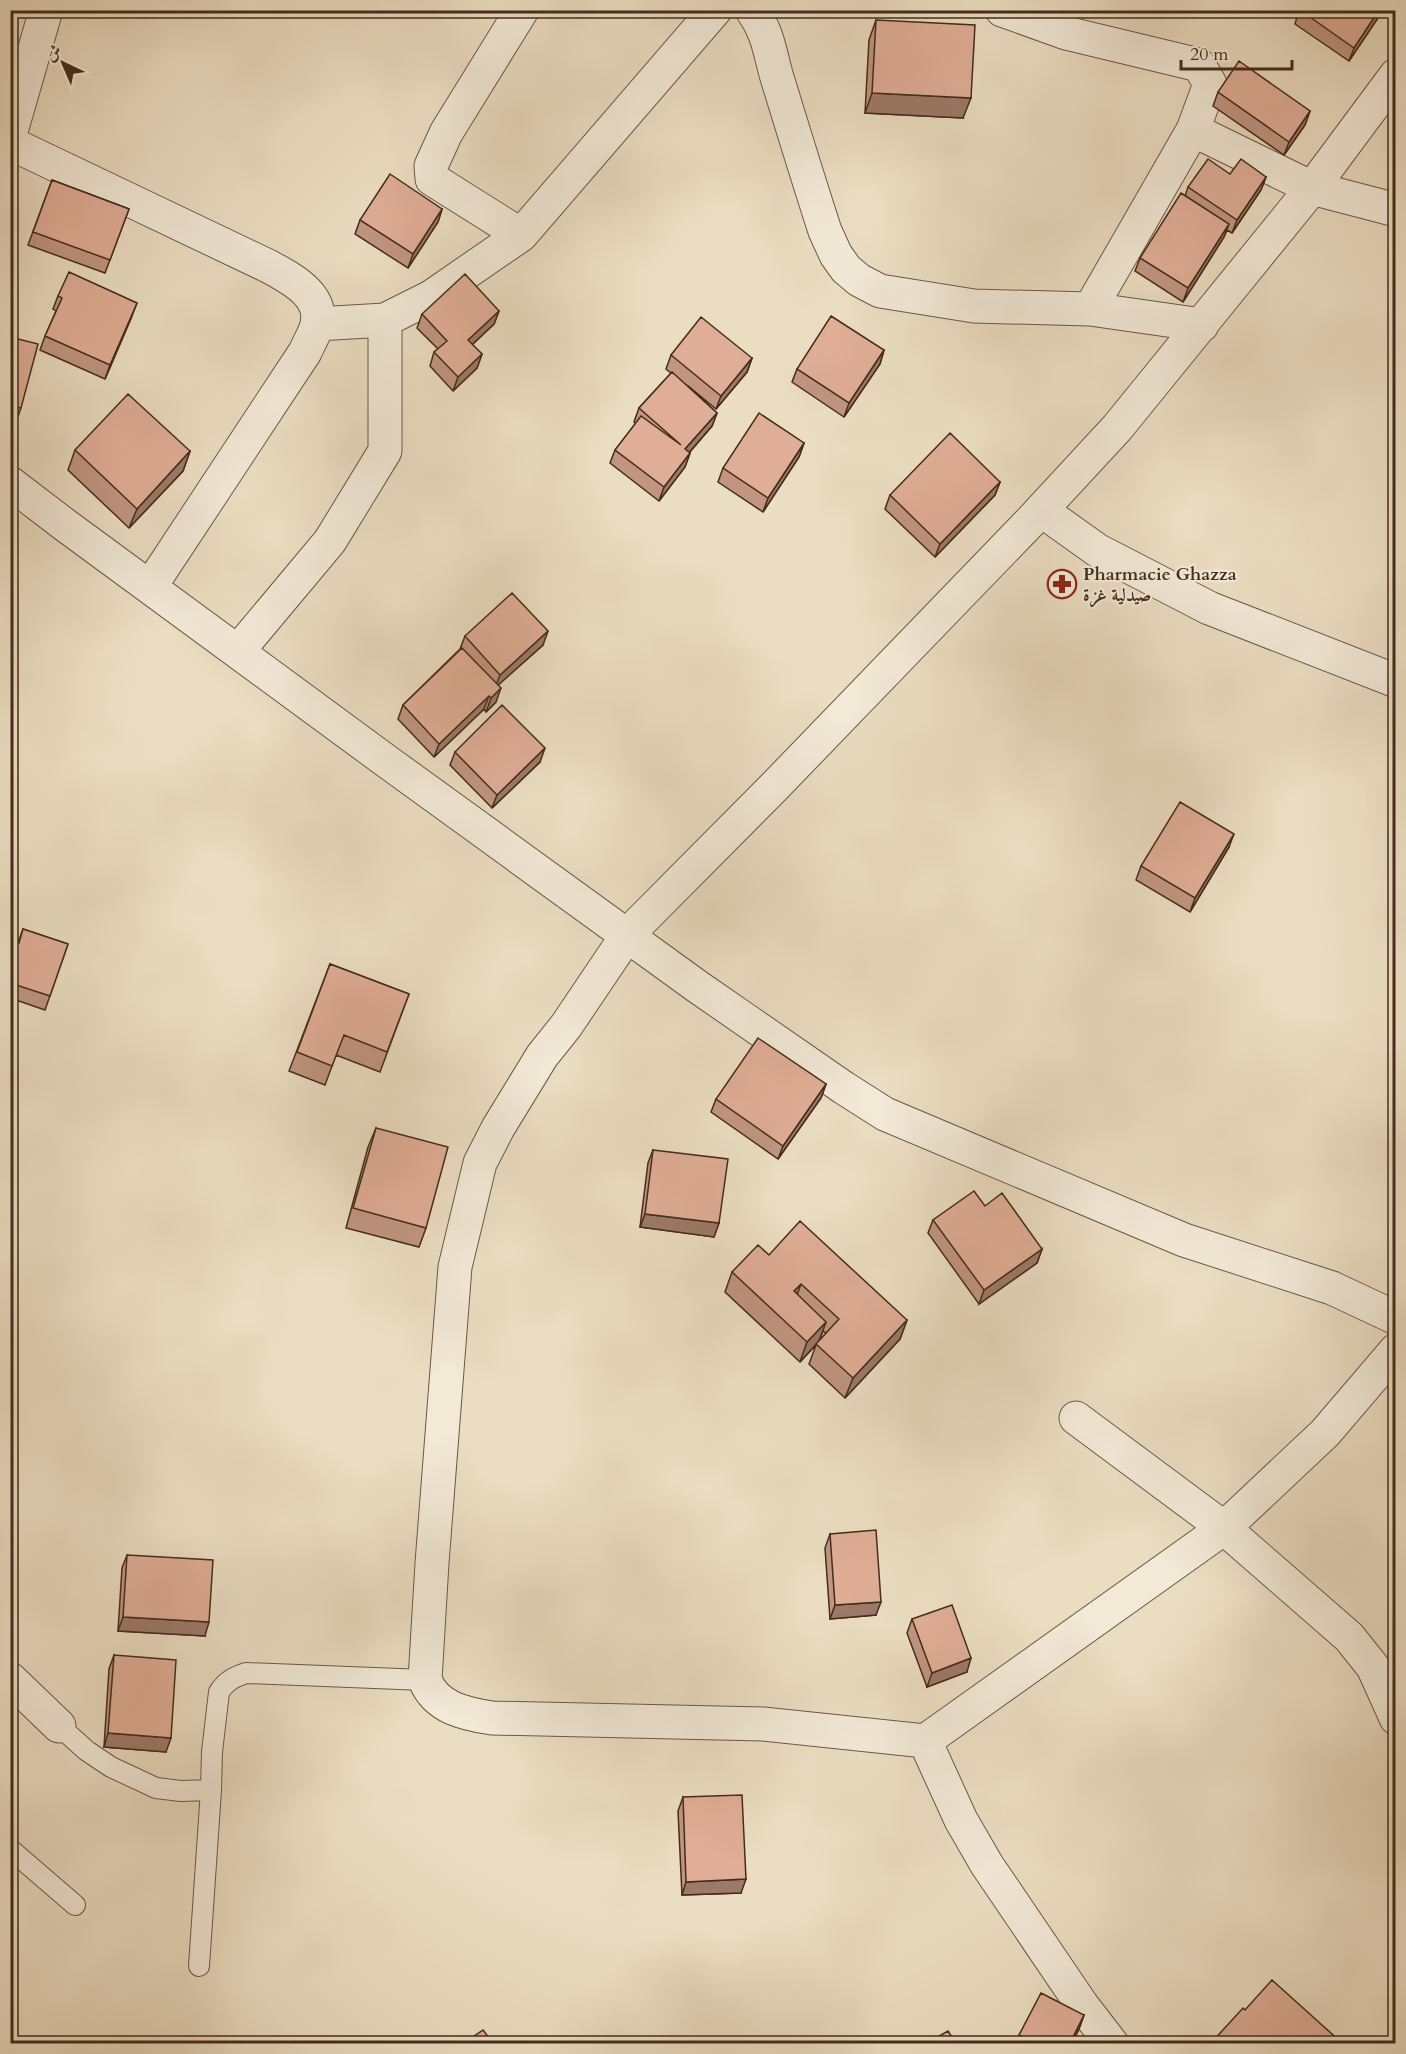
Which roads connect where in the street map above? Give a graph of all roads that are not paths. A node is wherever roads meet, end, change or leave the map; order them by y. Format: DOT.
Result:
graph roads {
  1 [pos="46,10"];
  2 [pos="522,10"];
  3 [pos="716,10"];
  4 [pos="752,10"];
  5 [pos="1002,10"];
  6 [pos="1395,75"];
  7 [pos="1193,130"];
  8 [pos="10,135"];
  9 [pos="10,142"];
  10 [pos="1312,188"];
  11 [pos="1395,210"];
  12 [pos="521,235"];
  13 [pos="1090,309"];
  14 [pos="386,320"];
  15 [pos="317,324"];
  16 [pos="1202,325"];
  17 [pos="10,483"];
  18 [pos="1041,510"];
  19 [pos="150,587"];
  20 [pos="238,651"];
  21 [pos="1395,681"];
  22 [pos="628,934"];
  23 [pos="1395,1318"];
  24 [pos="1395,1350"];
  25 [pos="1076,1418"];
  26 [pos="1224,1528"];
  27 [pos="10,1679"];
  28 [pos="425,1680"];
  29 [pos="1395,1719"];
  30 [pos="59,1726"];
  31 [pos="925,1741"];
  32 [pos="211,1790"];
  33 [pos="10,1849"];
  34 [pos="75,1905"];
  35 [pos="199,1966"];
  36 [pos="1112,2043"];
  1 -- 8 [label="street"];
  2 -- 12 [label="street"];
  3 -- 12 [label="street"];
  4 -- 13 [label="street"];
  5 -- 7 [label="street"];
  6 -- 10 [label="street"];
  7 -- 10 [label="street"];
  7 -- 13 [label="street"];
  9 -- 15 [label="street"];
  10 -- 11 [label="street"];
  10 -- 16 [label="street"];
  12 -- 14 [label="street"];
  13 -- 16 [label="street"];
  14 -- 15 [label="street"];
  14 -- 20 [label="street"];
  15 -- 19 [label="street"];
  16 -- 18 [label="street"];
  17 -- 19 [label="street"];
  18 -- 21 [label="street"];
  18 -- 22 [label="street"];
  19 -- 20 [label="street"];
  20 -- 22 [label="street"];
  22 -- 23 [label="street"];
  22 -- 28 [label="street"];
  24 -- 26 [label="street"];
  25 -- 26 [label="street"];
  26 -- 29 [label="street"];
  26 -- 31 [label="street"];
  27 -- 30 [label="street"];
  28 -- 31 [label="street"];
  28 -- 32 [label="lane"];
  30 -- 32 [label="lane"];
  31 -- 36 [label="street"];
  32 -- 35 [label="lane"];
  33 -- 34 [label="lane"];
}
